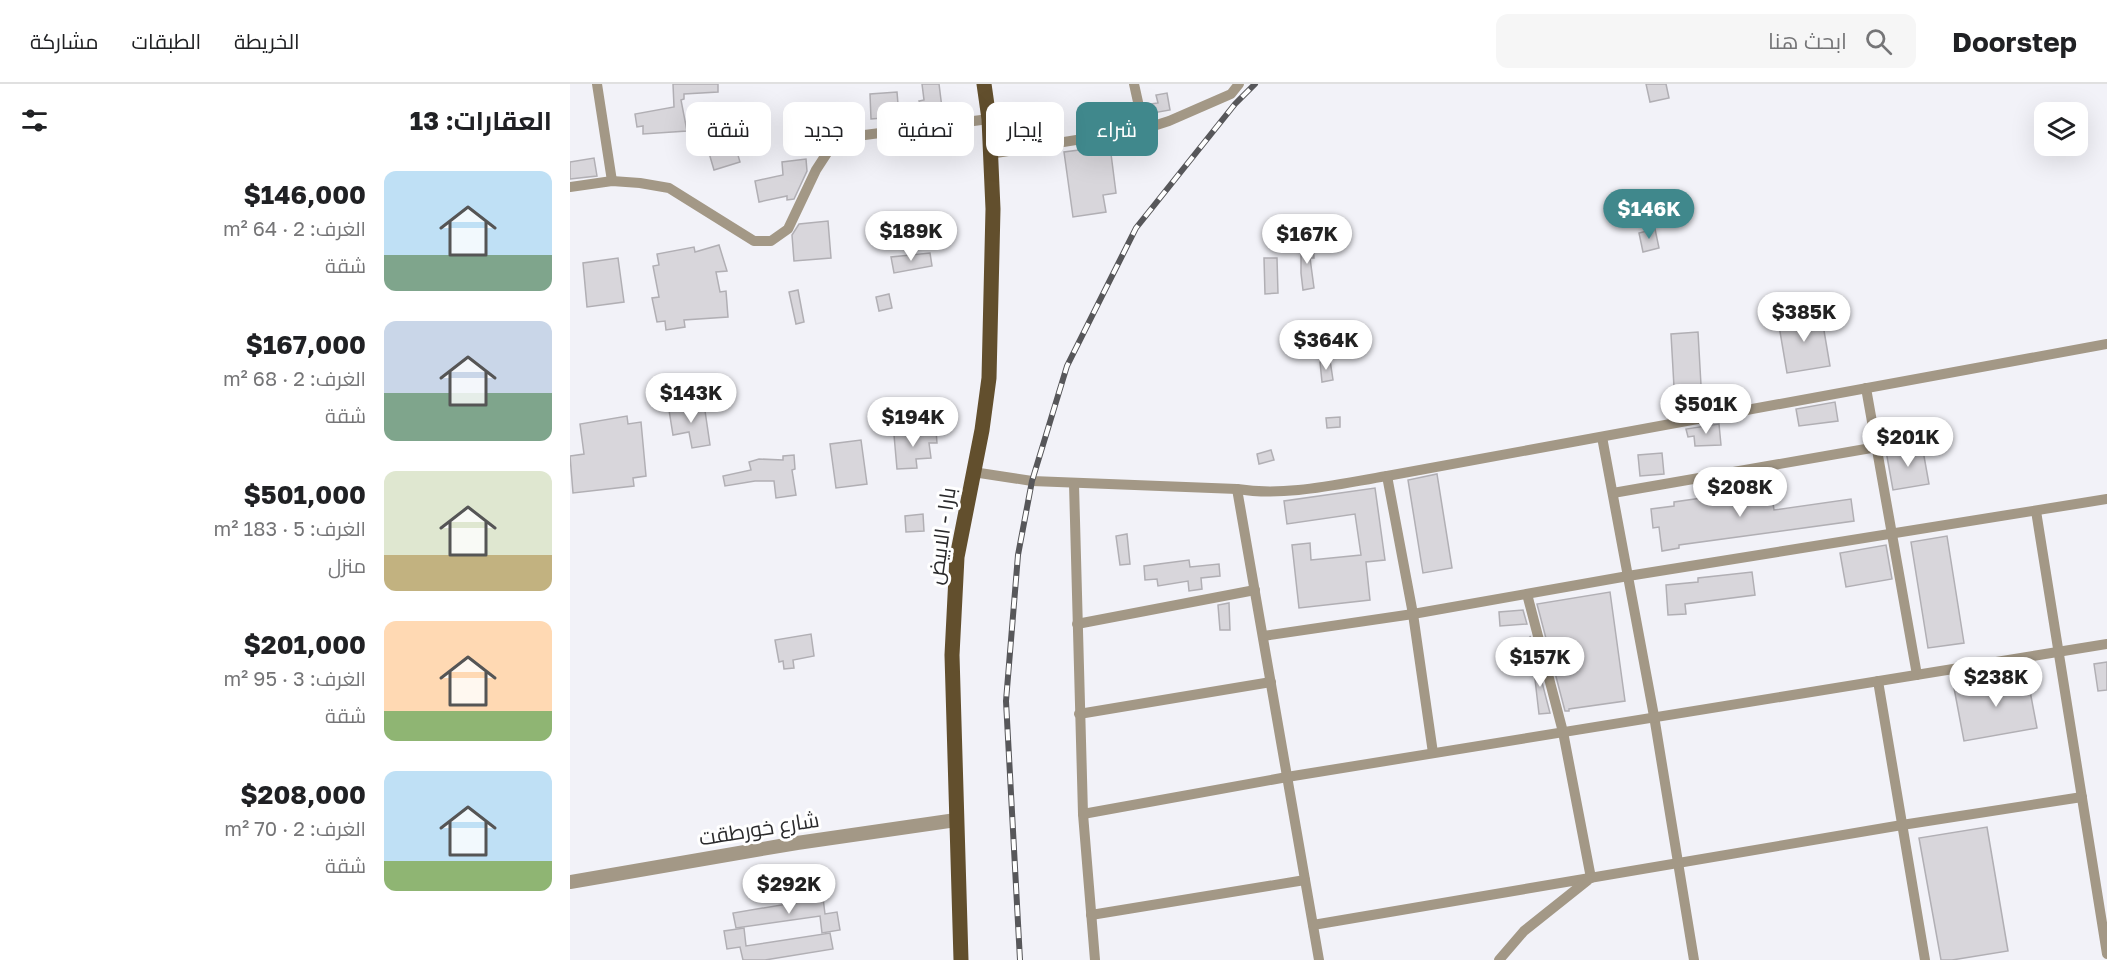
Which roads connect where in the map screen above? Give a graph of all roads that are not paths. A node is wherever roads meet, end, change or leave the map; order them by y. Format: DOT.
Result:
graph roads {
  1 [pos="597,84"];
  2 [pos="984,84"];
  3 [pos="1134,84"];
  4 [pos="1239,84"];
  5 [pos="987,102"];
  6 [pos="1138,102"];
  7 [pos="986,119"];
  8 [pos="1158,125"];
  9 [pos="990,156"];
  10 [pos="612,181"];
  11 [pos="570,187"];
  12 [pos="2107,344"];
  13 [pos="1866,388"];
  14 [pos="1602,437"];
  15 [pos="1877,447"];
  16 [pos="973,472"];
  17 [pos="1387,476"];
  18 [pos="1074,484"];
  19 [pos="1237,489"];
  20 [pos="1613,493"];
  21 [pos="2107,499"];
  22 [pos="2036,511"];
  23 [pos="1892,534"];
  24 [pos="1628,576"];
  25 [pos="1255,590"];
  26 [pos="1527,594"];
  27 [pos="1413,614"];
  28 [pos="1077,624"];
  29 [pos="1263,636"];
  30 [pos="2107,644"];
  31 [pos="2058,652"];
  32 [pos="1917,675"];
  33 [pos="1878,681"];
  34 [pos="1271,682"];
  35 [pos="1079,714"];
  36 [pos="1654,716"];
  37 [pos="1563,732"];
  38 [pos="1433,753"];
  39 [pos="1287,777"];
  40 [pos="2082,797"];
  41 [pos="1083,814"];
  42 [pos="956,820"];
  43 [pos="1902,825"];
  44 [pos="1678,862"];
  45 [pos="1591,878"];
  46 [pos="1305,880"];
  47 [pos="570,882"];
  48 [pos="2103,902"];
  49 [pos="1091,915"];
  50 [pos="1313,925"];
  51 [pos="2107,954"];
  52 [pos="961,960"];
  53 [pos="1095,960"];
  54 [pos="1319,960"];
  55 [pos="1500,960"];
  56 [pos="1695,960"];
  57 [pos="1925,960"];
  1 -- 10 [label="street"];
  2 -- 5 [label="main road, بارا - الابيض"];
  3 -- 6 [label="street"];
  4 -- 8 [label="street"];
  7 -- 10 [label="street"];
  9 -- 16 [label="main road, بارا - الابيض"];
  10 -- 11 [label="street"];
  12 -- 13 [label="street"];
  13 -- 14 [label="street"];
  13 -- 15 [label="street"];
  14 -- 17 [label="street"];
  14 -- 20 [label="street"];
  15 -- 20 [label="street"];
  15 -- 23 [label="street"];
  16 -- 18 [label="street"];
  16 -- 42 [label="main road, بارا - الابيض"];
  17 -- 19 [label="street"];
  17 -- 27 [label="street"];
  18 -- 19 [label="street"];
  18 -- 28 [label="street"];
  19 -- 25 [label="street"];
  20 -- 24 [label="street"];
  21 -- 22 [label="street"];
  22 -- 23 [label="street"];
  22 -- 31 [label="street"];
  23 -- 24 [label="street"];
  23 -- 32 [label="street"];
  24 -- 26 [label="street"];
  24 -- 36 [label="street"];
  25 -- 28 [label="street"];
  25 -- 29 [label="street"];
  26 -- 27 [label="street"];
  26 -- 37 [label="street"];
  27 -- 29 [label="street"];
  27 -- 38 [label="street"];
  28 -- 35 [label="street"];
  29 -- 34 [label="street"];
  30 -- 31 [label="street"];
  31 -- 32 [label="street"];
  31 -- 40 [label="street"];
  32 -- 33 [label="street"];
  33 -- 36 [label="street"];
  33 -- 43 [label="street"];
  34 -- 35 [label="street"];
  34 -- 39 [label="street"];
  35 -- 41 [label="street"];
  36 -- 37 [label="street"];
  36 -- 44 [label="street"];
  37 -- 38 [label="street"];
  37 -- 45 [label="street"];
  38 -- 39 [label="street"];
  39 -- 41 [label="street"];
  39 -- 46 [label="street"];
  40 -- 43 [label="street"];
  40 -- 48 [label="street"];
  41 -- 49 [label="street"];
  42 -- 47 [label="street, شارع خورطقت"];
  42 -- 52 [label="main road, بارا - الابيض"];
  43 -- 44 [label="street"];
  43 -- 57 [label="street"];
  44 -- 45 [label="street"];
  44 -- 56 [label="street"];
  45 -- 50 [label="street"];
  45 -- 55 [label="street"];
  46 -- 49 [label="street"];
  46 -- 50 [label="street"];
  48 -- 51 [label="street"];
  49 -- 53 [label="street"];
  50 -- 54 [label="street"];
}
